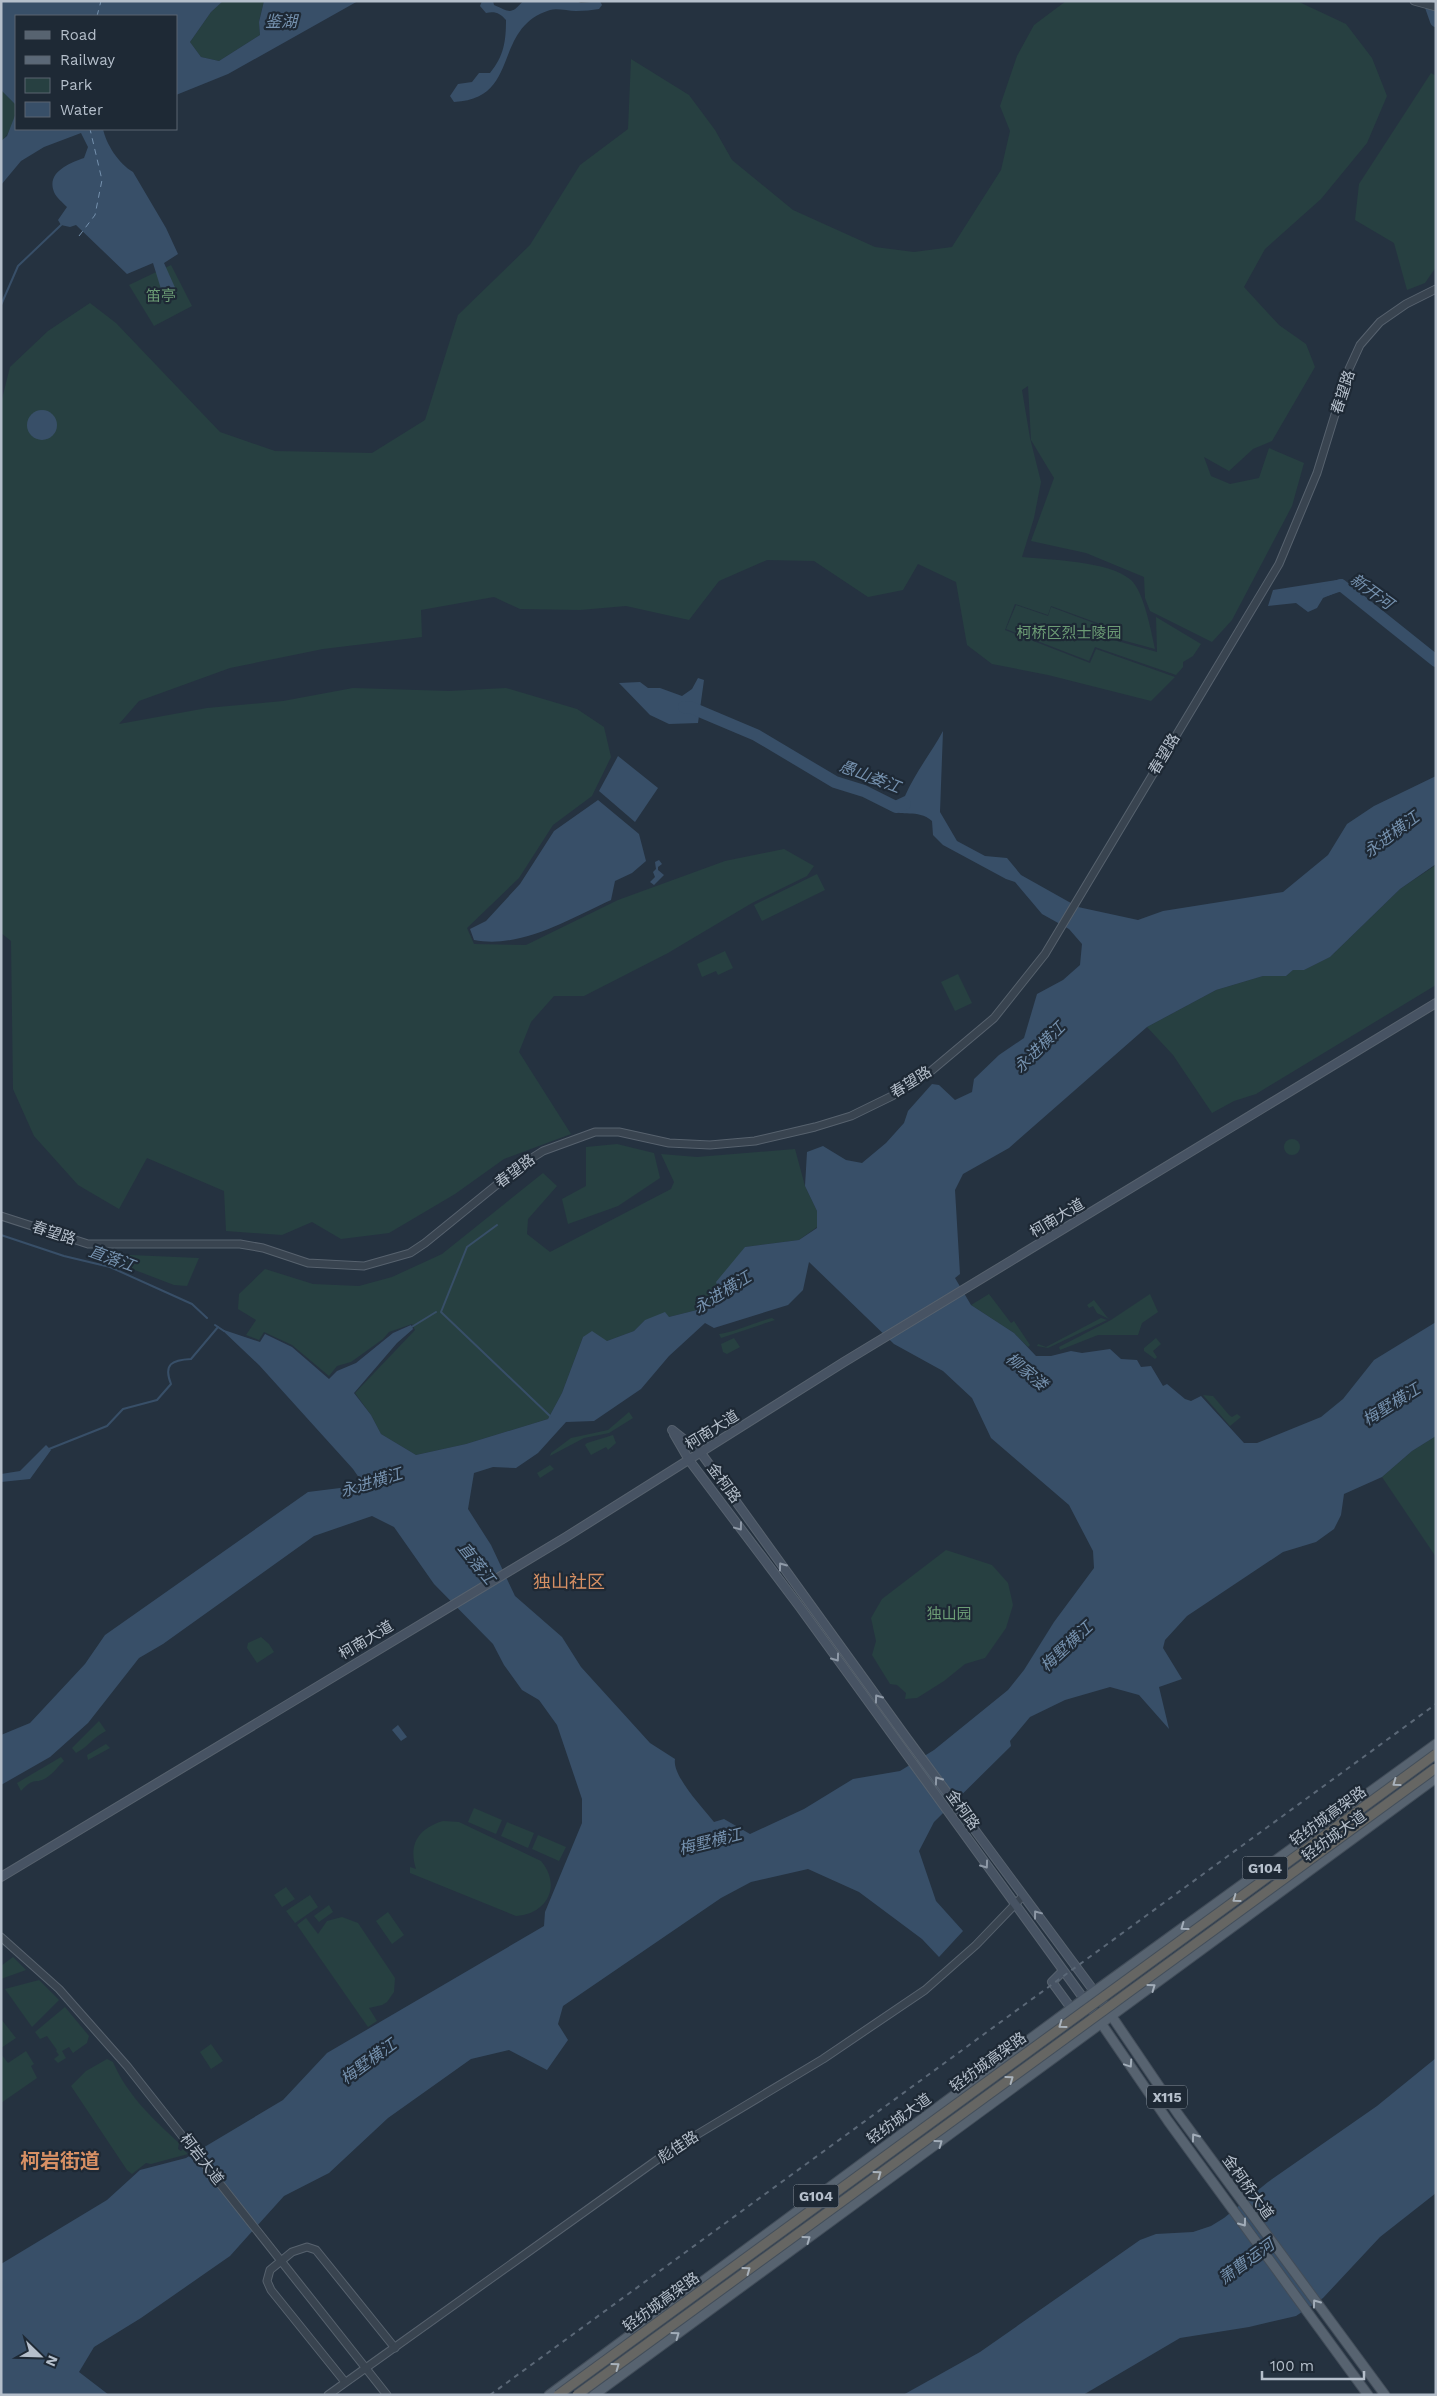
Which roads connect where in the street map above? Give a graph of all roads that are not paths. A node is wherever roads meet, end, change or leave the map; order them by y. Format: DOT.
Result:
graph roads {
  1 [pos="1414,1"];
  2 [pos="1436,7"];
  3 [pos="1436,289"];
  4 [pos="1436,1003"];
  5 [pos="1,1216"];
  6 [pos="701,1453"];
  7 [pos="689,1460"];
  8 [pos="1436,1744"];
  9 [pos="1436,1754"];
  10 [pos="1436,1768"];
  11 [pos="1436,1778"];
  12 [pos="1,1877"];
  13 [pos="1023,1896"];
  14 [pos="1015,1906"];
  15 [pos="1,1937"];
  16 [pos="1063,1971"];
  17 [pos="1094,1991"];
  18 [pos="1084,1999"];
  19 [pos="1071,2008"];
  20 [pos="1112,2016"];
  21 [pos="1101,2024"];
  22 [pos="281,2261"];
  23 [pos="395,2348"];
  24 [pos="365,2368"];
  25 [pos="345,2382"];
  26 [pos="328,2395"];
  27 [pos="387,2395"];
  28 [pos="549,2395"];
  29 [pos="558,2395"];
  30 [pos="577,2395"];
  31 [pos="594,2395"];
  32 [pos="1368,2395"];
  33 [pos="1385,2395"];
  1 -- 2 [label="street"];
  3 -- 5 [label="street, 春望路"];
  4 -- 6 [label="main road, 柯南大道"];
  6 -- 7 [label="main road, 柯南大道"];
  6 -- 7 [label="main road, 金柯路"];
  13 -- 6 [label="main road, 金柯路, one-way"];
  7 -- 12 [label="main road, 柯南大道"];
  7 -- 14 [label="main road, 金柯路, one-way"];
  8 -- 17 [label="main road, 轻纺城大道 / G104, one-way"];
  9 -- 29 [label="highway, 轻纺城高架路, one-way, bridge"];
  30 -- 10 [label="highway, 轻纺城高架路, one-way, bridge"];
  20 -- 11 [label="main road, 轻纺城大道 / G104, one-way"];
  13 -- 14 [label="street, 彪佳路"];
  17 -- 13 [label="main road, 金柯路, one-way"];
  14 -- 16 [label="main road, 金柯路"];
  14 -- 23 [label="street, 彪佳路"];
  15 -- 22 [label="street, 柯岩大道"];
  16 -- 18 [label="main road, 金柯路"];
  16 -- 19 [label="main road"];
  17 -- 18 [label="main road, 轻纺城大道 / G104"];
  17 -- 20 [label="main road, 金柯桥大道"];
  18 -- 19 [label="main road, 轻纺城大道 / G104"];
  18 -- 21 [label="main road, 金柯桥大道 / X115"];
  19 -- 28 [label="main road, 轻纺城大道 / G104"];
  20 -- 21 [label="main road, 轻纺城大道 / G104"];
  33 -- 20 [label="main road, 金柯桥大道 / X115, one-way"];
  31 -- 21 [label="main road, 轻纺城大道 / G104, one-way"];
  21 -- 32 [label="main road, 金柯桥大道 / X115, one-way"];
  22 -- 23 [label="street"];
  22 -- 24 [label="street, 柯岩大道"];
  22 -- 25 [label="street"];
  23 -- 24 [label="street, 彪佳路"];
  24 -- 25 [label="street, 彪佳路"];
  24 -- 27 [label="street, 柯岩大道"];
  25 -- 26 [label="street, 彪佳路"];
}
